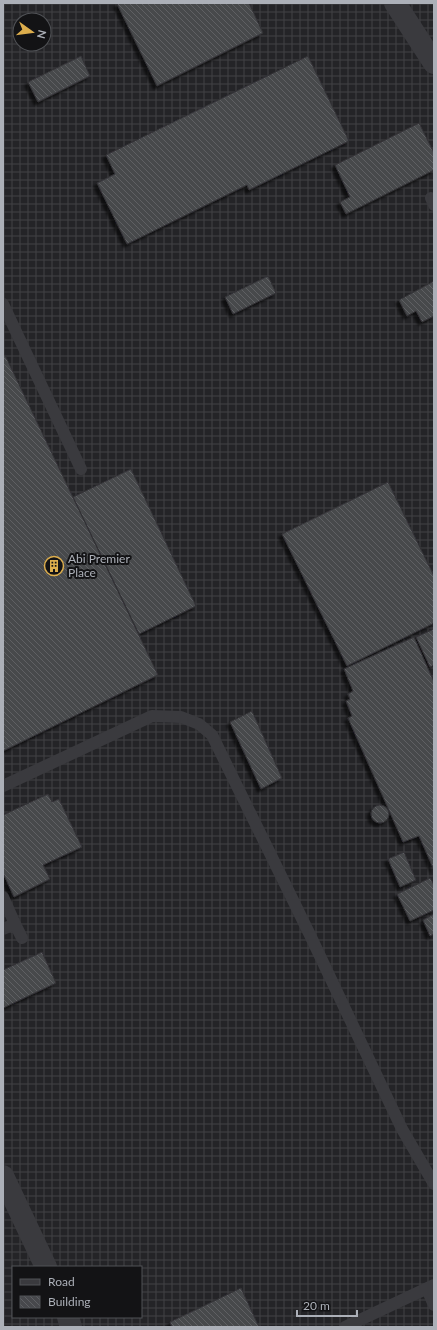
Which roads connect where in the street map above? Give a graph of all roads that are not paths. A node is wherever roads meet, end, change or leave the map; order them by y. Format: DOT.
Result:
graph roads {
  1 [pos="396,3"];
  2 [pos="434,63"];
  3 [pos="3,304"];
  4 [pos="81,469"];
  5 [pos="3,786"];
  6 [pos="3,896"];
  7 [pos="16,924"];
  8 [pos="3,929"];
  9 [pos="22,938"];
  10 [pos="3,1176"];
  11 [pos="434,1184"];
  12 [pos="46,1266"];
  13 [pos="431,1287"];
  14 [pos="434,1305"];
  15 [pos="345,1327"];
  1 -- 2 [label="street"];
  3 -- 4 [label="lane"];
  5 -- 11 [label="lane"];
  6 -- 7 [label="lane"];
  7 -- 8 [label="lane"];
  7 -- 9 [label="lane"];
  10 -- 12 [label="street"];
  13 -- 14 [label="lane"];
  13 -- 15 [label="lane"];
}
